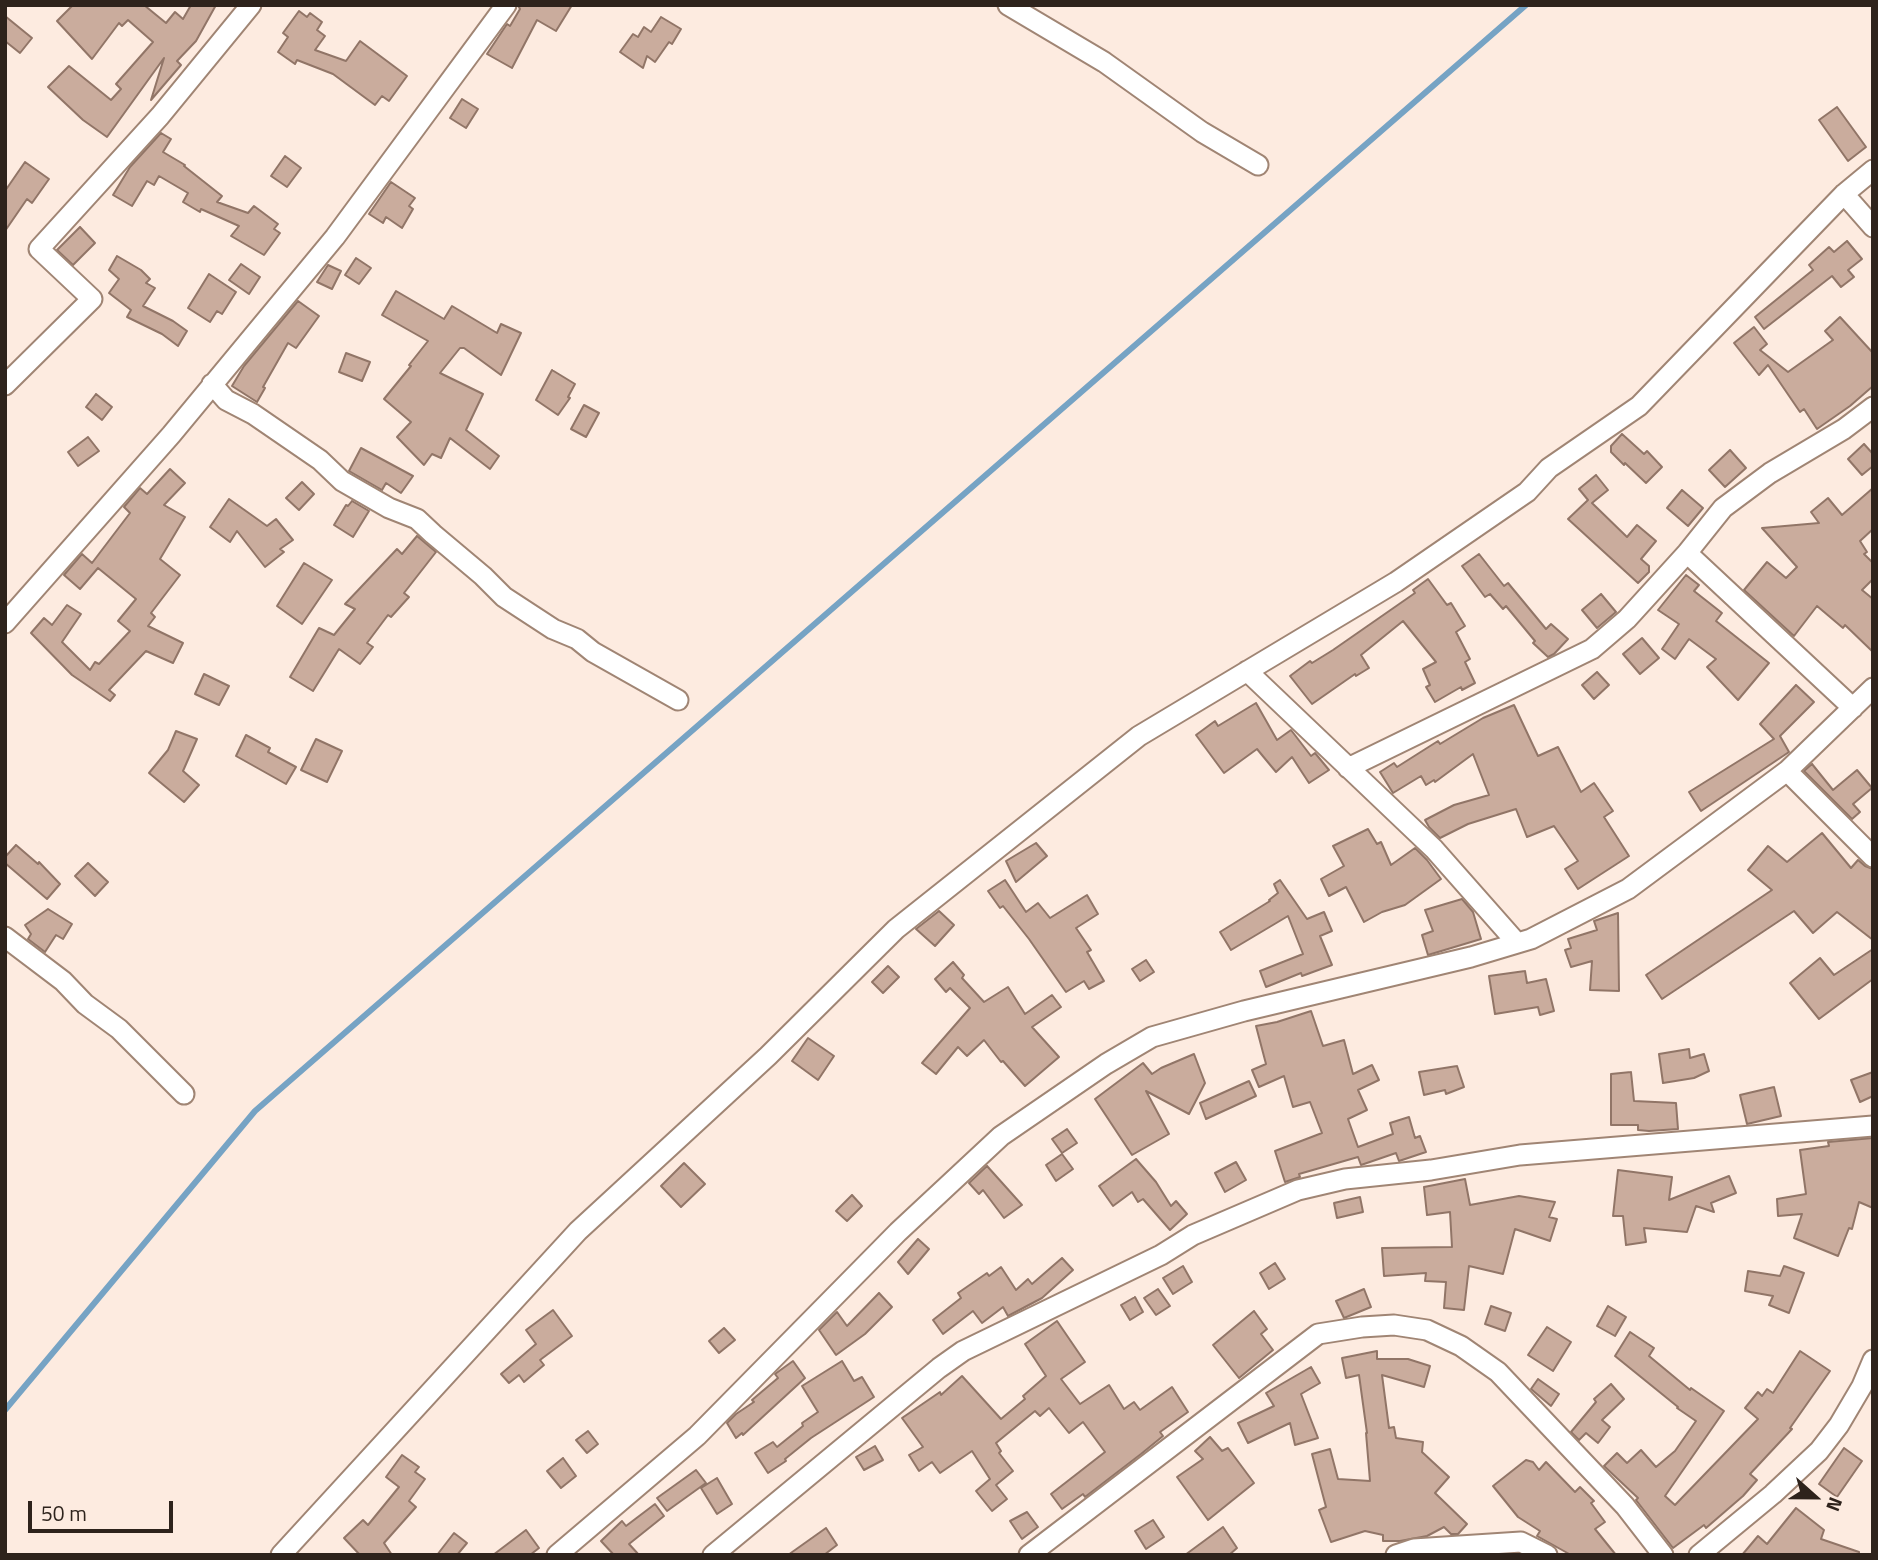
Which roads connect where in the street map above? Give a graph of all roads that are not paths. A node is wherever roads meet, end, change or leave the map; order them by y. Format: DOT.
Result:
graph roads {
  1 [pos="251,5"];
  2 [pos="506,5"];
  3 [pos="1008,5"];
  4 [pos="1258,165"];
  5 [pos="1873,170"];
  6 [pos="1844,194"];
  7 [pos="1873,227"];
  8 [pos="212,384"];
  9 [pos="5,385"];
  10 [pos="1873,407"];
  11 [pos="1687,553"];
  12 [pos="5,623"];
  13 [pos="1247,671"];
  14 [pos="1873,688"];
  15 [pos="678,700"];
  16 [pos="1853,708"];
  17 [pos="1348,768"];
  18 [pos="1787,771"];
  19 [pos="1873,858"];
  20 [pos="5,937"];
  21 [pos="1517,943"];
  22 [pos="184,1094"];
  23 [pos="1873,1126"];
  24 [pos="1873,1360"];
  25 [pos="281,1555"];
  26 [pos="558,1555"];
  27 [pos="713,1555"];
  28 [pos="1028,1555"];
  29 [pos="1396,1555"];
  30 [pos="1547,1555"];
  31 [pos="1663,1555"];
  32 [pos="1699,1555"];
  1 -- 9 [label="street"];
  2 -- 8 [label="street"];
  3 -- 4 [label="street"];
  5 -- 6 [label="street"];
  6 -- 7 [label="street"];
  6 -- 13 [label="street"];
  8 -- 12 [label="street"];
  8 -- 15 [label="street"];
  10 -- 11 [label="street"];
  11 -- 16 [label="street"];
  11 -- 17 [label="street"];
  13 -- 17 [label="street"];
  13 -- 25 [label="street"];
  14 -- 16 [label="street"];
  16 -- 18 [label="street"];
  17 -- 21 [label="street"];
  18 -- 19 [label="street"];
  18 -- 21 [label="street"];
  20 -- 22 [label="street"];
  21 -- 26 [label="street"];
  23 -- 27 [label="street"];
  24 -- 32 [label="street"];
  28 -- 31 [label="street"];
  29 -- 30 [label="street"];
}
